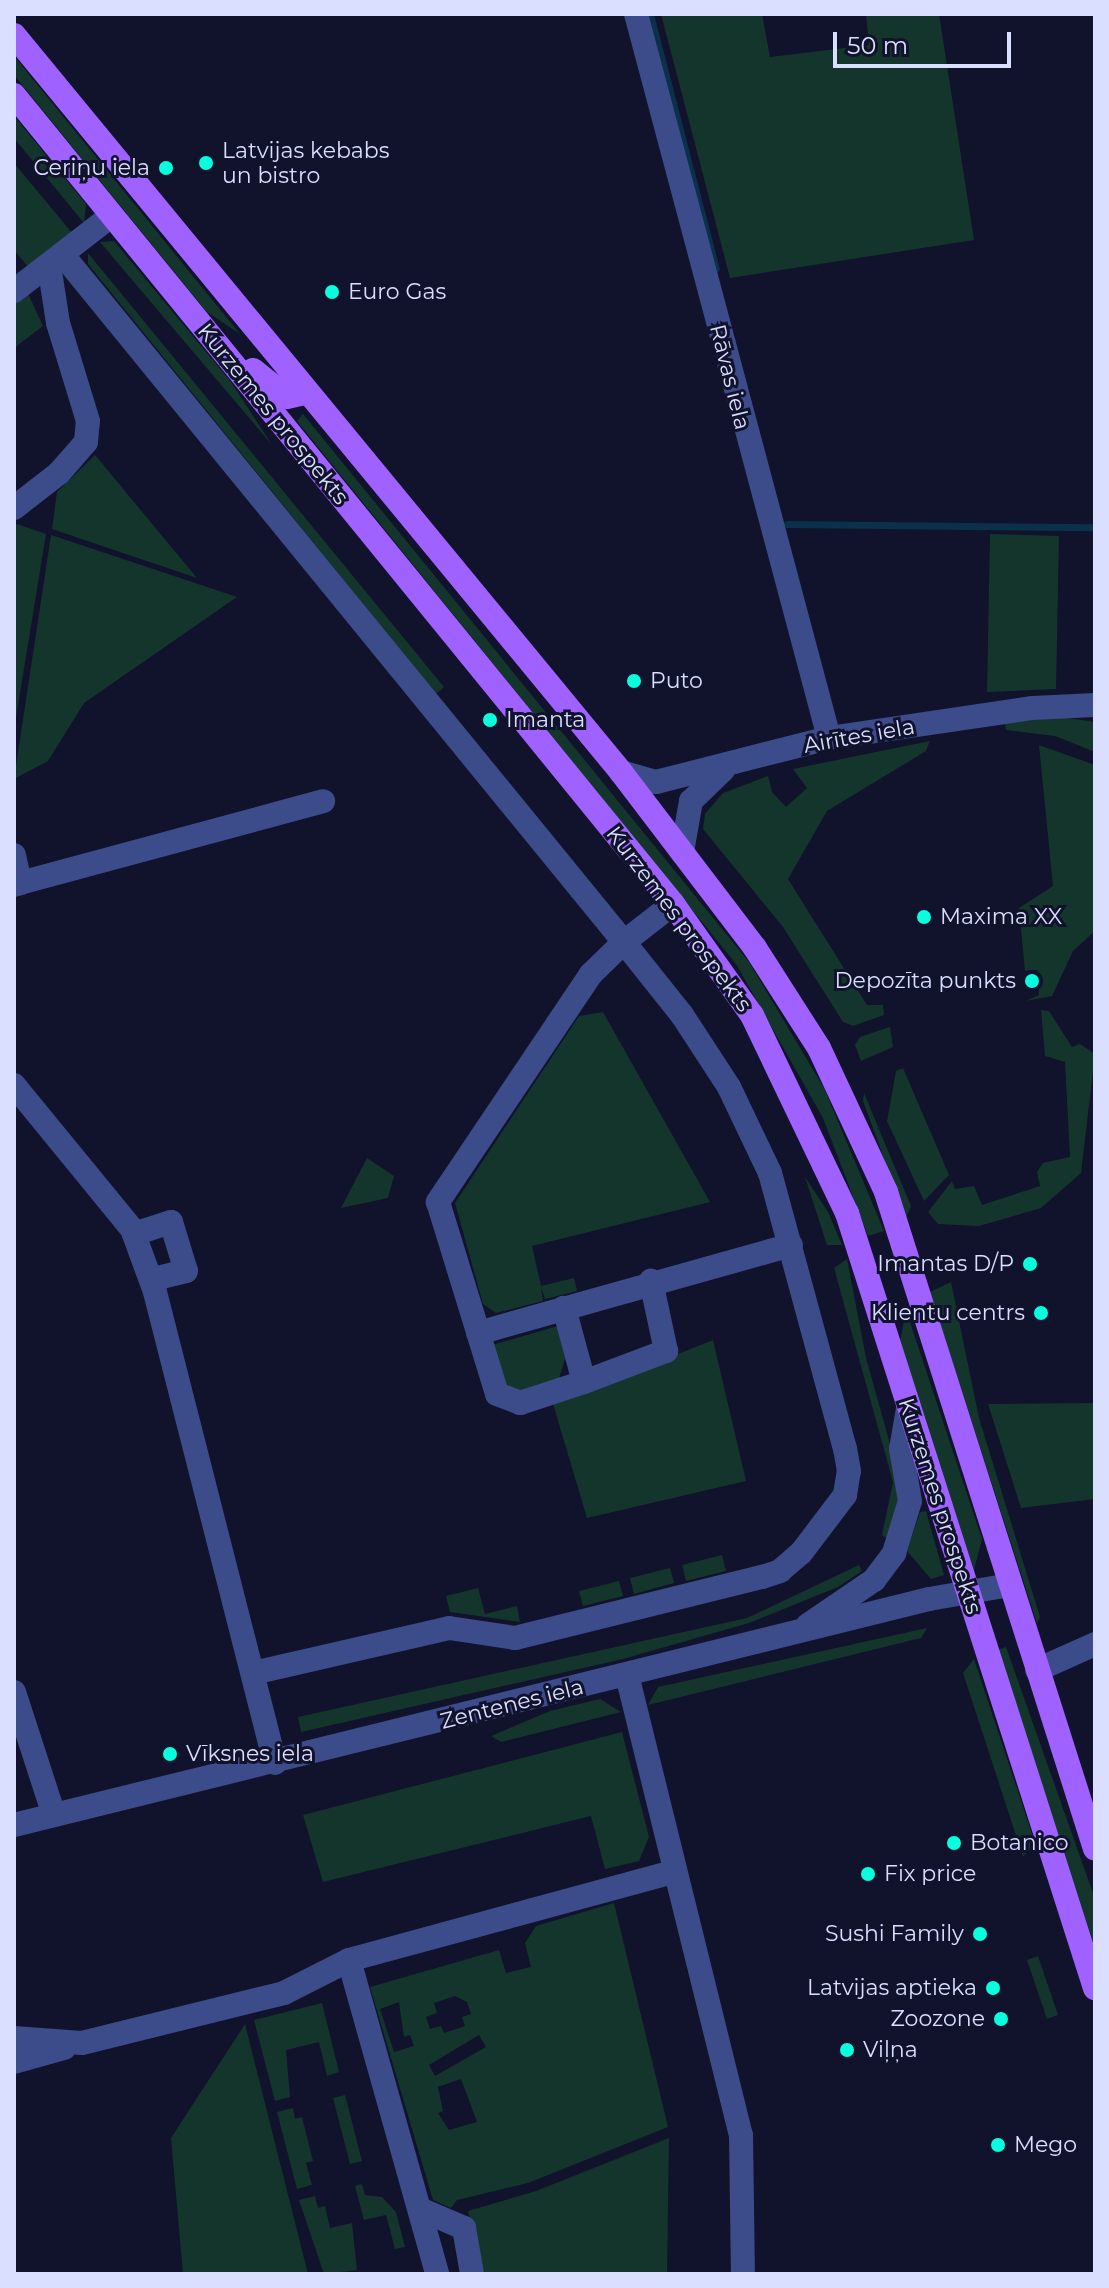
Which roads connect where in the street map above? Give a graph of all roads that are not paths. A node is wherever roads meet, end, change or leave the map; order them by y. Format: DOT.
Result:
graph roads {
  1 [pos="636,14"];
  2 [pos="14,35"];
  3 [pos="14,95"];
  4 [pos="111,216"];
  5 [pos="55,260"];
  6 [pos="14,291"];
  7 [pos="198,322"];
  8 [pos="305,393"];
  9 [pos="14,508"];
  10 [pos="1095,705"];
  11 [pos="829,738"];
  12 [pos="729,764"];
  13 [pos="621,772"];
  14 [pos="323,801"];
  15 [pos="682,852"];
  16 [pos="14,855"];
  17 [pos="17,884"];
  18 [pos="673,904"];
  19 [pos="624,942"];
  20 [pos="14,1085"];
  21 [pos="134,1234"];
  22 [pos="791,1245"];
  23 [pos="151,1280"];
  24 [pos="651,1281"];
  25 [pos="564,1308"];
  26 [pos="478,1333"];
  27 [pos="584,1382"];
  28 [pos="908,1409"];
  29 [pos="1010,1585"];
  30 [pos="968,1595"];
  31 [pos="793,1635"];
  32 [pos="1095,1644"];
  33 [pos="1037,1670"];
  34 [pos="253,1673"];
  35 [pos="627,1675"];
  36 [pos="14,1692"];
  37 [pos="275,1763"];
  38 [pos="54,1815"];
  39 [pos="14,1825"];
  40 [pos="1095,1849"];
  41 [pos="674,1872"];
  42 [pos="349,1960"];
  43 [pos="1095,1988"];
  44 [pos="14,2038"];
  45 [pos="82,2043"];
  46 [pos="14,2062"];
  47 [pos="422,2210"];
  48 [pos="437,2274"];
  49 [pos="472,2274"];
  50 [pos="743,2274"];
  1 -- 11 [label="street, Rāvas iela"];
  2 -- 8 [label="main road, Kurzemes prospekts"];
  3 -- 4 [label="main road, Kurzemes prospekts"];
  4 -- 5 [label="street"];
  4 -- 7 [label="main road, Kurzemes prospekts"];
  5 -- 6 [label="street"];
  5 -- 9 [label="street"];
  5 -- 19 [label="street"];
  7 -- 8 [label="main road"];
  7 -- 18 [label="main road, Kurzemes prospekts"];
  8 -- 13 [label="main road, Kurzemes prospekts"];
  10 -- 11 [label="street, Airītes iela"];
  11 -- 12 [label="street, Airītes iela"];
  12 -- 13 [label="street"];
  12 -- 15 [label="street, Airītes iela"];
  13 -- 15 [label="main road, Kurzemes prospekts"];
  14 -- 17 [label="street"];
  15 -- 29 [label="main road, Kurzemes prospekts"];
  16 -- 17 [label="street"];
  18 -- 19 [label="street"];
  18 -- 28 [label="main road, Kurzemes prospekts"];
  19 -- 22 [label="street"];
  19 -- 26 [label="street"];
  20 -- 21 [label="street"];
  21 -- 23 [label="street"];
  21 -- 23 [label="street"];
  22 -- 24 [label="street"];
  22 -- 34 [label="street"];
  23 -- 34 [label="street"];
  24 -- 25 [label="street"];
  24 -- 27 [label="street"];
  25 -- 26 [label="street"];
  25 -- 27 [label="street"];
  26 -- 27 [label="street"];
  28 -- 30 [label="main road, Kurzemes prospekts"];
  28 -- 31 [label="street"];
  29 -- 30 [label="street, Zentenes iela"];
  29 -- 33 [label="main road, Kurzemes prospekts"];
  30 -- 31 [label="street, Zentenes iela"];
  30 -- 43 [label="main road, Kurzemes prospekts"];
  31 -- 35 [label="street, Zentenes iela"];
  32 -- 33 [label="street"];
  33 -- 40 [label="main road, Kurzemes prospekts"];
  34 -- 37 [label="street"];
  35 -- 37 [label="street, Zentenes iela"];
  35 -- 41 [label="street"];
  36 -- 38 [label="street"];
  37 -- 38 [label="street, Zentenes iela"];
  38 -- 39 [label="street, Zentenes iela"];
  41 -- 42 [label="street"];
  41 -- 50 [label="street"];
  42 -- 45 [label="street"];
  42 -- 47 [label="street"];
  44 -- 45 [label="street"];
  45 -- 46 [label="street"];
  47 -- 48 [label="street"];
  47 -- 49 [label="street"];
}
